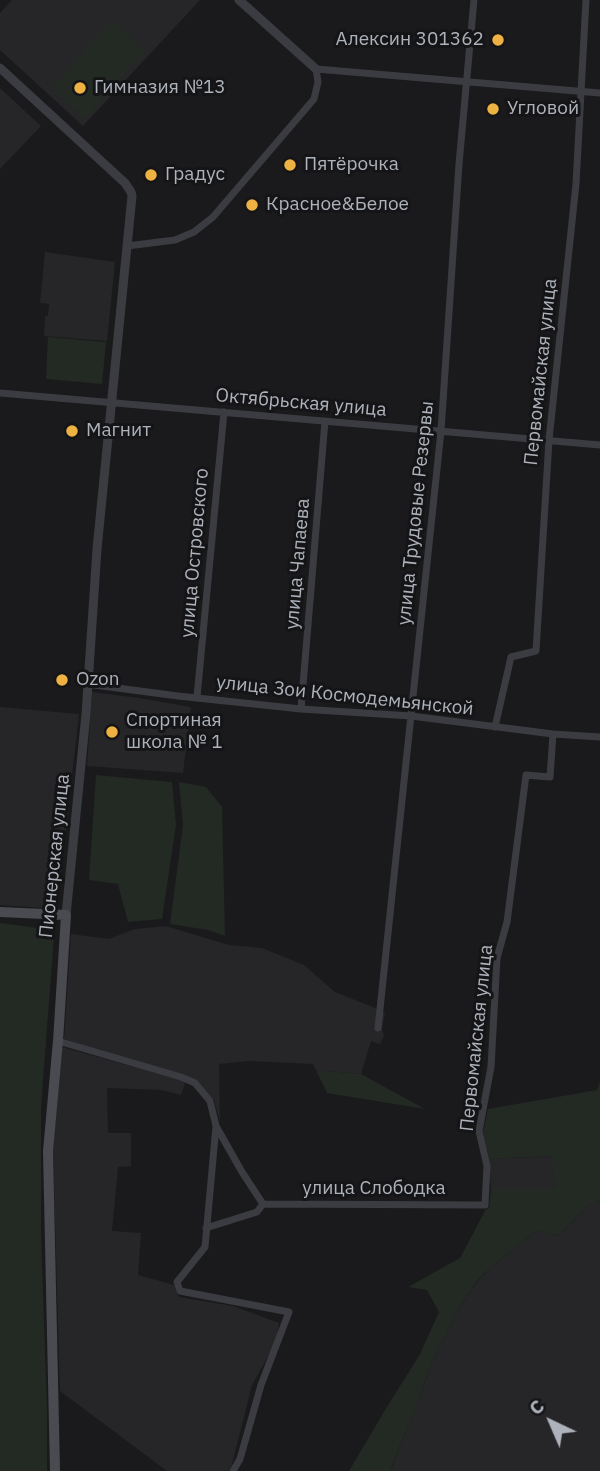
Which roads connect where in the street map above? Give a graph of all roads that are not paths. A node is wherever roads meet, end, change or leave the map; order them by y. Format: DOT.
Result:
graph roads {
  1 [pos="239,0"];
  2 [pos="474,0"];
  3 [pos="586,0"];
  4 [pos="0,68"];
  5 [pos="316,69"];
  6 [pos="467,82"];
  7 [pos="580,91"];
  8 [pos="600,93"];
  9 [pos="127,246"];
  10 [pos="0,393"];
  11 [pos="112,402"];
  12 [pos="224,412"];
  13 [pos="325,421"];
  14 [pos="442,431"];
  15 [pos="549,440"];
  16 [pos="600,445"];
  17 [pos="87,684"];
  18 [pos="197,697"];
  19 [pos="302,709"];
  20 [pos="411,716"];
  21 [pos="495,727"];
  22 [pos="554,734"];
  23 [pos="600,737"];
  24 [pos="0,912"];
  25 [pos="66,915"];
  26 [pos="378,1028"];
  27 [pos="58,1041"];
  28 [pos="216,1126"];
  29 [pos="262,1204"];
  30 [pos="485,1205"];
  31 [pos="206,1228"];
  32 [pos="55,1471"];
  33 [pos="233,1471"];
  1 -- 5 [label="street"];
  2 -- 6 [label="street, улица Трудовые Резервы"];
  3 -- 7 [label="street, Первомайская улица"];
  4 -- 9 [label="street, Пионерская улица"];
  5 -- 6 [label="street"];
  5 -- 9 [label="street"];
  6 -- 7 [label="street"];
  6 -- 14 [label="street, улица Трудовые Резервы"];
  7 -- 8 [label="street"];
  7 -- 15 [label="street, Первомайская улица"];
  9 -- 11 [label="street, Пионерская улица"];
  10 -- 11 [label="street, Октябрьская улица"];
  11 -- 12 [label="street, Октябрьская улица"];
  11 -- 17 [label="street, Пионерская улица"];
  12 -- 13 [label="street, Октябрьская улица"];
  12 -- 18 [label="street, улица Островского"];
  13 -- 14 [label="street, Октябрьская улица"];
  13 -- 19 [label="street, улица Чапаева"];
  14 -- 15 [label="street, Октябрьская улица"];
  14 -- 20 [label="street, улица Трудовые Резервы"];
  15 -- 16 [label="street, Октябрьская улица"];
  15 -- 21 [label="street, Первомайская улица"];
  17 -- 18 [label="street, улица Зои Космодемьянской"];
  17 -- 25 [label="street, Пионерская улица"];
  18 -- 19 [label="street, улица Зои Космодемьянской"];
  19 -- 20 [label="street, улица Зои Космодемьянской"];
  20 -- 21 [label="street, улица Зои Космодемьянской"];
  20 -- 26 [label="street, улица Трудовые Резервы"];
  21 -- 22 [label="street, улица Зои Космодемьянской"];
  22 -- 23 [label="street, улица Зои Космодемьянской"];
  22 -- 30 [label="street, Первомайская улица"];
  24 -- 25 [label="main road"];
  25 -- 27 [label="main road, Пионерская улица"];
  27 -- 28 [label="street"];
  27 -- 32 [label="main road, Пионерская улица"];
  28 -- 29 [label="street"];
  28 -- 31 [label="street"];
  29 -- 30 [label="street, улица Слободка"];
  29 -- 31 [label="street, улица Слободка"];
  31 -- 33 [label="street"];
}
